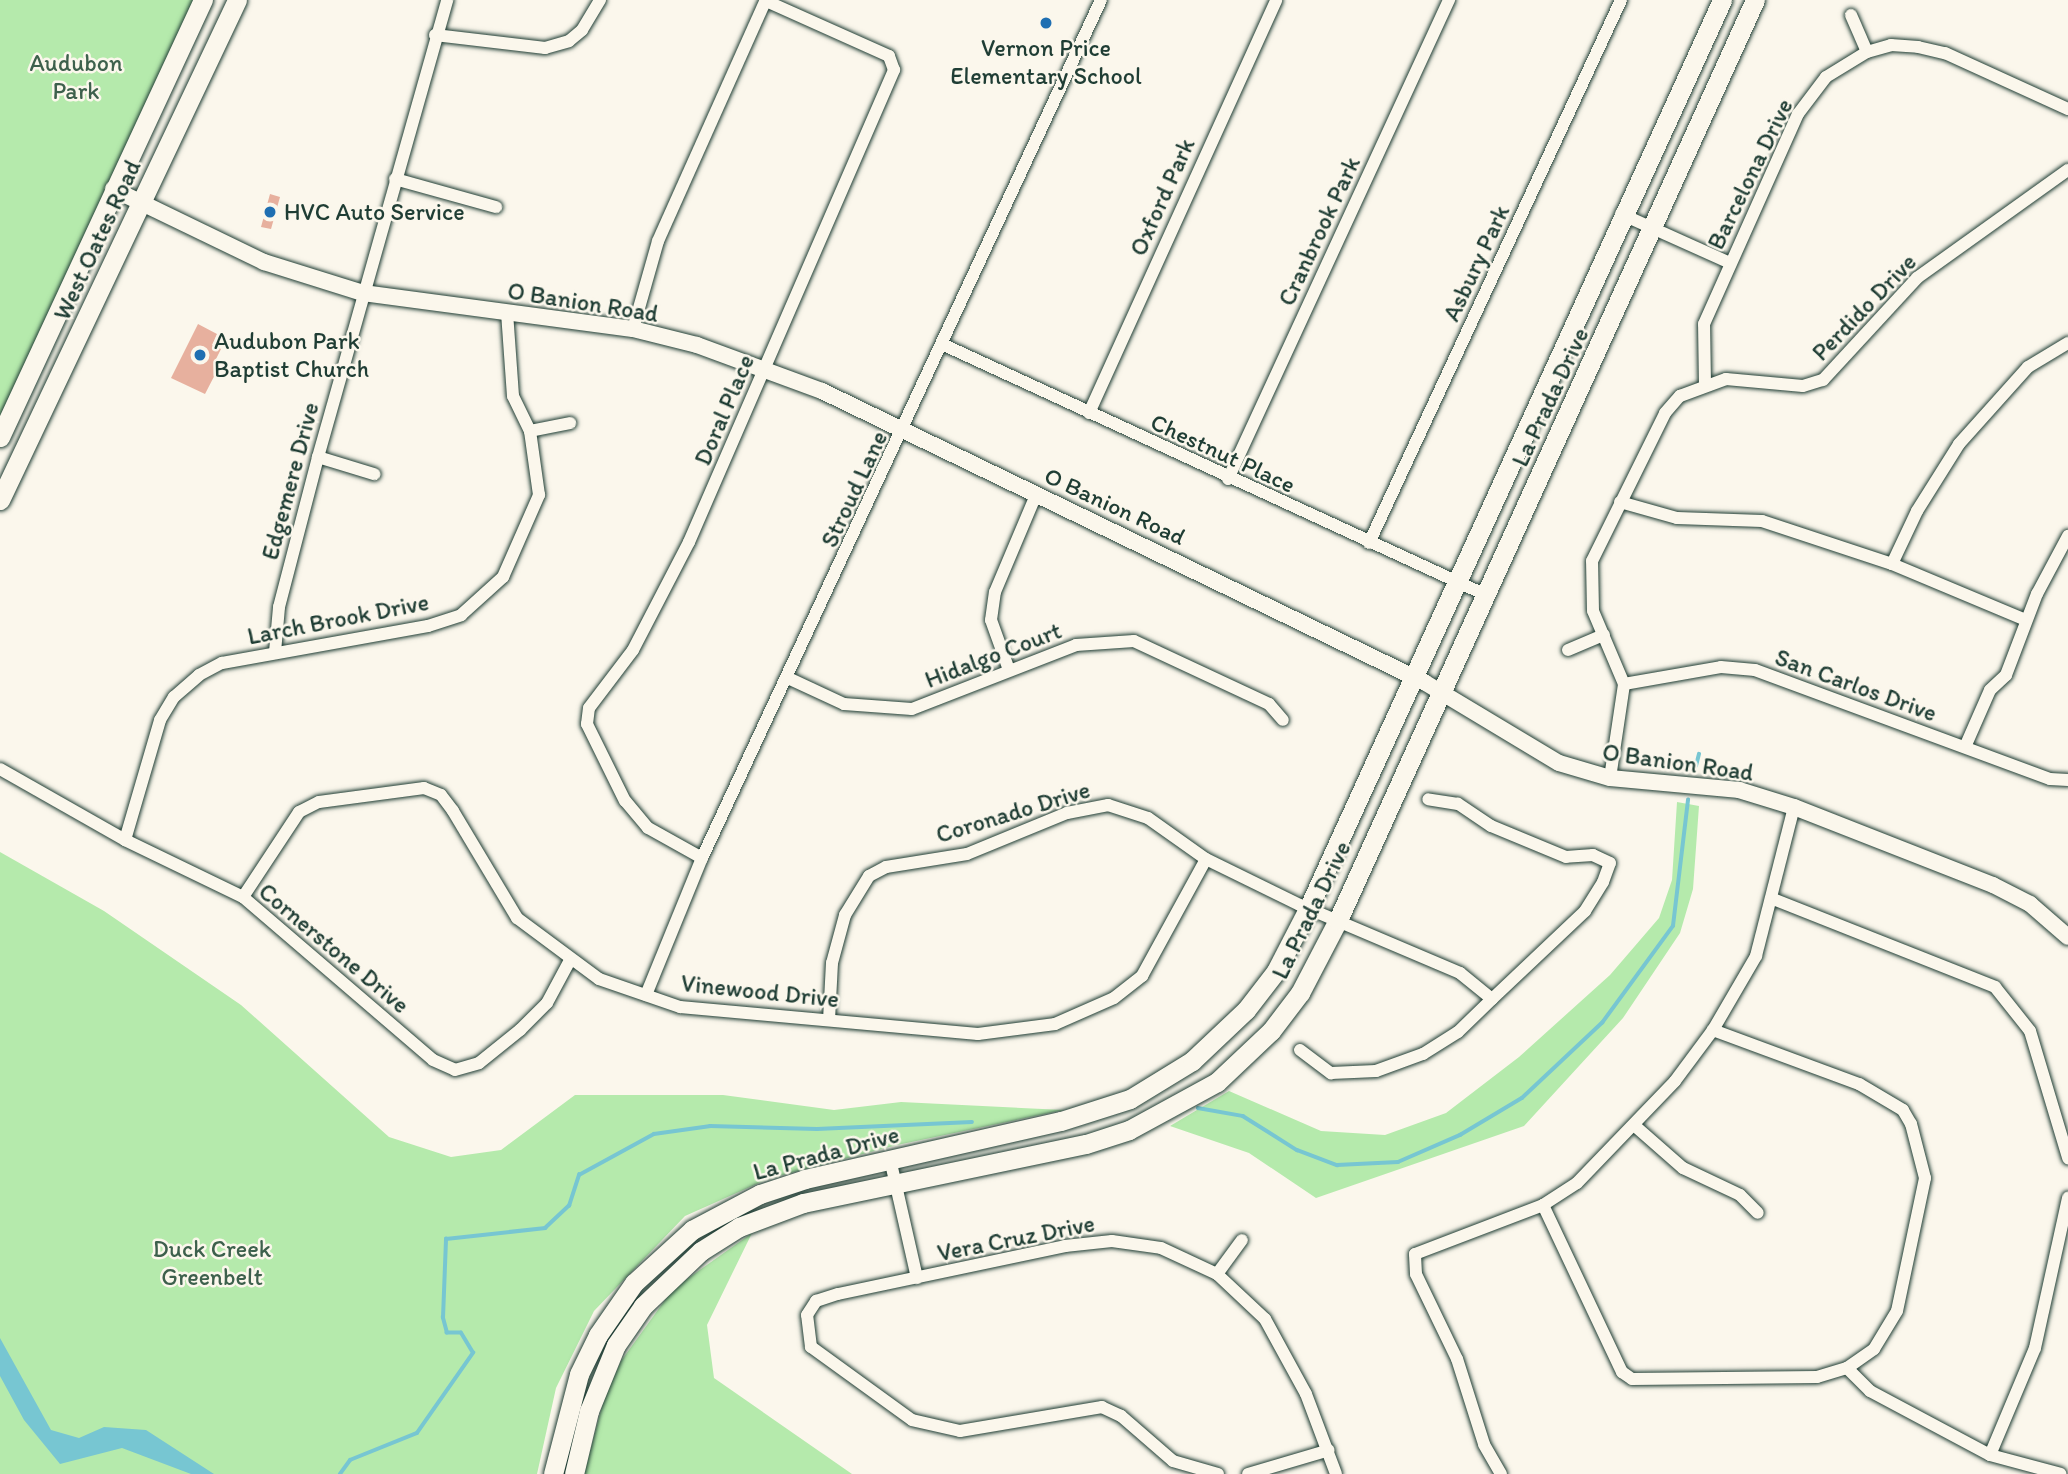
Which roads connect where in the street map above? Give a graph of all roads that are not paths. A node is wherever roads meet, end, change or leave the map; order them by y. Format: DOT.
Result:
graph roads {
  1 [pos="203,0"];
  2 [pos="237,0"];
  3 [pos="447,0"];
  4 [pos="600,0"];
  5 [pos="766,0"];
  6 [pos="1101,0"];
  7 [pos="1276,0"];
  8 [pos="1449,0"];
  9 [pos="1621,0"];
  10 [pos="1722,0"];
  11 [pos="1755,0"];
  12 [pos="1851,15"];
  13 [pos="435,36"];
  14 [pos="1867,52"];
  15 [pos="2068,109"];
  16 [pos="2068,170"];
  17 [pos="395,179"];
  18 [pos="113,189"];
  19 [pos="142,203"];
  20 [pos="496,207"];
  21 [pos="1621,214"];
  22 [pos="1654,229"];
  23 [pos="1730,264"];
  24 [pos="363,293"];
  25 [pos="507,313"];
  26 [pos="633,329"];
  27 [pos="2068,343"];
  28 [pos="944,345"];
  29 [pos="764,370"];
  30 [pos="1705,385"];
  31 [pos="1089,413"];
  32 [pos="570,423"];
  33 [pos="530,431"];
  34 [pos="903,432"];
  35 [pos="0,437"];
  36 [pos="318,457"];
  37 [pos="374,474"];
  38 [pos="1227,479"];
  39 [pos="1036,495"];
  40 [pos="0,500"];
  41 [pos="1620,502"];
  42 [pos="2068,536"];
  43 [pos="1369,543"];
  44 [pos="1892,564"];
  45 [pos="1459,584"];
  46 [pos="1486,595"];
  47 [pos="2026,621"];
  48 [pos="1604,635"];
  49 [pos="1567,650"];
  50 [pos="275,652"];
  51 [pos="1009,670"];
  52 [pos="1415,677"];
  53 [pos="788,678"];
  54 [pos="1625,684"];
  55 [pos="1440,691"];
  56 [pos="1283,720"];
  57 [pos="1965,747"];
  58 [pos="0,769"];
  59 [pos="1610,778"];
  60 [pos="2068,780"];
  61 [pos="1428,799"];
  62 [pos="1794,807"];
  63 [pos="125,840"];
  64 [pos="702,858"];
  65 [pos="1206,859"];
  66 [pos="243,897"];
  67 [pos="1773,900"];
  68 [pos="1308,909"];
  69 [pos="1338,919"];
  70 [pos="2068,937"];
  71 [pos="569,962"];
  72 [pos="646,995"];
  73 [pos="1492,999"];
  74 [pos="829,1020"];
  75 [pos="1713,1030"];
  76 [pos="1300,1050"];
  77 [pos="2062,1108"];
  78 [pos="1635,1126"];
  79 [pos="2068,1158"];
  80 [pos="890,1159"];
  81 [pos="896,1187"];
  82 [pos="2068,1198"];
  83 [pos="1543,1205"];
  84 [pos="1758,1213"];
  85 [pos="1242,1240"];
  86 [pos="1217,1274"];
  87 [pos="917,1278"];
  88 [pos="1847,1367"];
  89 [pos="1329,1450"];
  90 [pos="1990,1455"];
  91 [pos="553,1474"];
  92 [pos="574,1474"];
  93 [pos="1218,1474"];
  94 [pos="1248,1474"];
  95 [pos="1336,1474"];
  96 [pos="1501,1474"];
  97 [pos="2061,1474"];
  1 -- 18 [label="main road, West Oates Road"];
  2 -- 19 [label="main road, West Oates Road"];
  3 -- 13 [label="street, Edgemere Drive"];
  4 -- 13 [label="street"];
  5 -- 26 [label="street"];
  5 -- 29 [label="street, Doral Place"];
  6 -- 28 [label="street, Stroud Lane"];
  7 -- 31 [label="street, Oxford Park"];
  8 -- 38 [label="street, Cranbrook Park"];
  9 -- 43 [label="street, Asbury Park"];
  10 -- 21 [label="main road, La Prada Drive"];
  11 -- 22 [label="main road, La Prada Drive"];
  12 -- 14 [label="street"];
  13 -- 17 [label="street, Edgemere Drive"];
  14 -- 15 [label="street, Barcelona Drive"];
  14 -- 23 [label="street, Barcelona Drive"];
  16 -- 30 [label="street, Perdido Drive"];
  17 -- 20 [label="street"];
  17 -- 24 [label="street, Edgemere Drive"];
  18 -- 19 [label="street, O Banion Road"];
  18 -- 35 [label="main road, West Oates Road"];
  19 -- 24 [label="street, O Banion Road"];
  19 -- 40 [label="main road, West Oates Road"];
  21 -- 22 [label="street"];
  21 -- 45 [label="main road, La Prada Drive"];
  22 -- 23 [label="street"];
  22 -- 46 [label="main road, La Prada Drive"];
  23 -- 30 [label="street, Barcelona Drive"];
  24 -- 25 [label="street, O Banion Road"];
  24 -- 36 [label="street, Edgemere Drive"];
  25 -- 26 [label="street, O Banion Road"];
  25 -- 33 [label="street, Larch Brook Drive"];
  26 -- 29 [label="street, O Banion Road"];
  27 -- 44 [label="street"];
  28 -- 31 [label="street, Chestnut Place"];
  28 -- 34 [label="street, Stroud Lane"];
  29 -- 34 [label="street, O Banion Road"];
  29 -- 64 [label="street, Doral Place"];
  30 -- 41 [label="street, Perdido Drive"];
  31 -- 38 [label="street, Chestnut Place"];
  32 -- 33 [label="street"];
  33 -- 50 [label="street, Larch Brook Drive"];
  34 -- 39 [label="street, O Banion Road"];
  34 -- 53 [label="street, Stroud Lane"];
  36 -- 37 [label="street"];
  36 -- 50 [label="street, Edgemere Drive"];
  38 -- 43 [label="street, Chestnut Place"];
  39 -- 51 [label="street"];
  39 -- 52 [label="street, O Banion Road"];
  41 -- 44 [label="street"];
  41 -- 48 [label="street, Perdido Drive"];
  42 -- 47 [label="street"];
  43 -- 45 [label="street, Chestnut Place"];
  44 -- 47 [label="street"];
  45 -- 46 [label="street, Chestnut Place"];
  45 -- 52 [label="main road, La Prada Drive"];
  46 -- 55 [label="main road, La Prada Drive"];
  47 -- 57 [label="street"];
  48 -- 49 [label="street"];
  48 -- 54 [label="street, Perdido Drive"];
  50 -- 63 [label="street, Larch Brook Drive"];
  51 -- 53 [label="street, Hidalgo Court"];
  51 -- 56 [label="street, Hidalgo Court"];
  52 -- 55 [label="street, O Banion Road"];
  52 -- 68 [label="main road, La Prada Drive"];
  53 -- 64 [label="street, Stroud Lane"];
  54 -- 57 [label="street, San Carlos Drive"];
  54 -- 59 [label="street"];
  55 -- 59 [label="street, O Banion Road"];
  55 -- 69 [label="main road, La Prada Drive"];
  57 -- 60 [label="street, San Carlos Drive"];
  58 -- 63 [label="street, Cornerstone Drive"];
  59 -- 62 [label="street, O Banion Road"];
  61 -- 73 [label="street"];
  62 -- 67 [label="street"];
  62 -- 70 [label="street, O Banion Road"];
  63 -- 66 [label="street, Cornerstone Drive"];
  64 -- 72 [label="street, Stroud Lane"];
  65 -- 68 [label="street, Coronado Drive"];
  65 -- 74 [label="street, Vinewood Drive"];
  65 -- 74 [label="street, Coronado Drive"];
  66 -- 71 [label="street, Cornerstone Drive"];
  66 -- 71 [label="street, Vinewood Drive"];
  67 -- 75 [label="street"];
  67 -- 77 [label="street"];
  68 -- 69 [label="street, Coronado Drive"];
  68 -- 80 [label="main road, La Prada Drive"];
  69 -- 73 [label="street, Coronado Drive"];
  69 -- 81 [label="main road, La Prada Drive"];
  71 -- 72 [label="street, Vinewood Drive"];
  72 -- 74 [label="street, Vinewood Drive"];
  73 -- 76 [label="street"];
  75 -- 78 [label="street"];
  75 -- 88 [label="street"];
  77 -- 79 [label="street"];
  78 -- 83 [label="street"];
  78 -- 84 [label="street"];
  80 -- 81 [label="street"];
  80 -- 91 [label="main road, La Prada Drive"];
  81 -- 87 [label="street"];
  81 -- 92 [label="main road, La Prada Drive"];
  82 -- 90 [label="street"];
  83 -- 88 [label="street"];
  83 -- 96 [label="street"];
  85 -- 86 [label="street"];
  86 -- 87 [label="street, Vera Cruz Drive"];
  86 -- 89 [label="street, Vera Cruz Drive"];
  87 -- 93 [label="street, Vera Cruz Drive"];
  88 -- 90 [label="street"];
  89 -- 94 [label="street"];
  89 -- 95 [label="street, Vera Cruz Drive"];
  90 -- 97 [label="street"];
}
